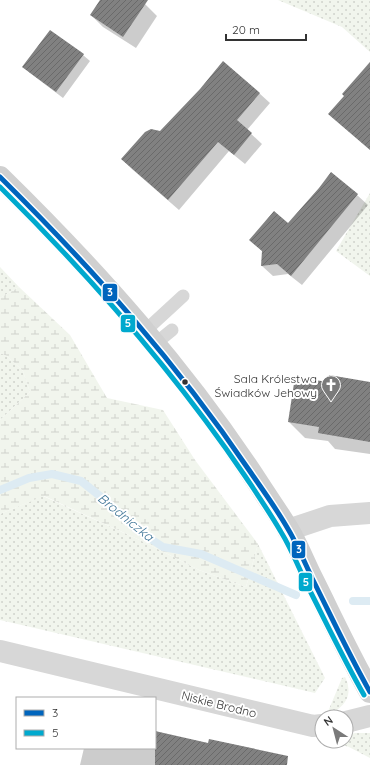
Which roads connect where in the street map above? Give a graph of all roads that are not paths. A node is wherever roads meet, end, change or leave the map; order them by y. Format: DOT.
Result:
graph roads {
  1 [pos="0,177"];
  2 [pos="183,296"];
  3 [pos="157,335"];
  4 [pos="370,513"];
  5 [pos="288,530"];
  6 [pos="0,651"];
  7 [pos="370,692"];
  8 [pos="370,716"];
  9 [pos="354,720"];
  10 [pos="314,726"];
  1 -- 3 [label="street"];
  2 -- 3 [label="lane"];
  3 -- 5 [label="street"];
  4 -- 5 [label="street"];
  5 -- 7 [label="street"];
  6 -- 10 [label="street, Niskie Brodno"];
  8 -- 9 [label="street"];
}
